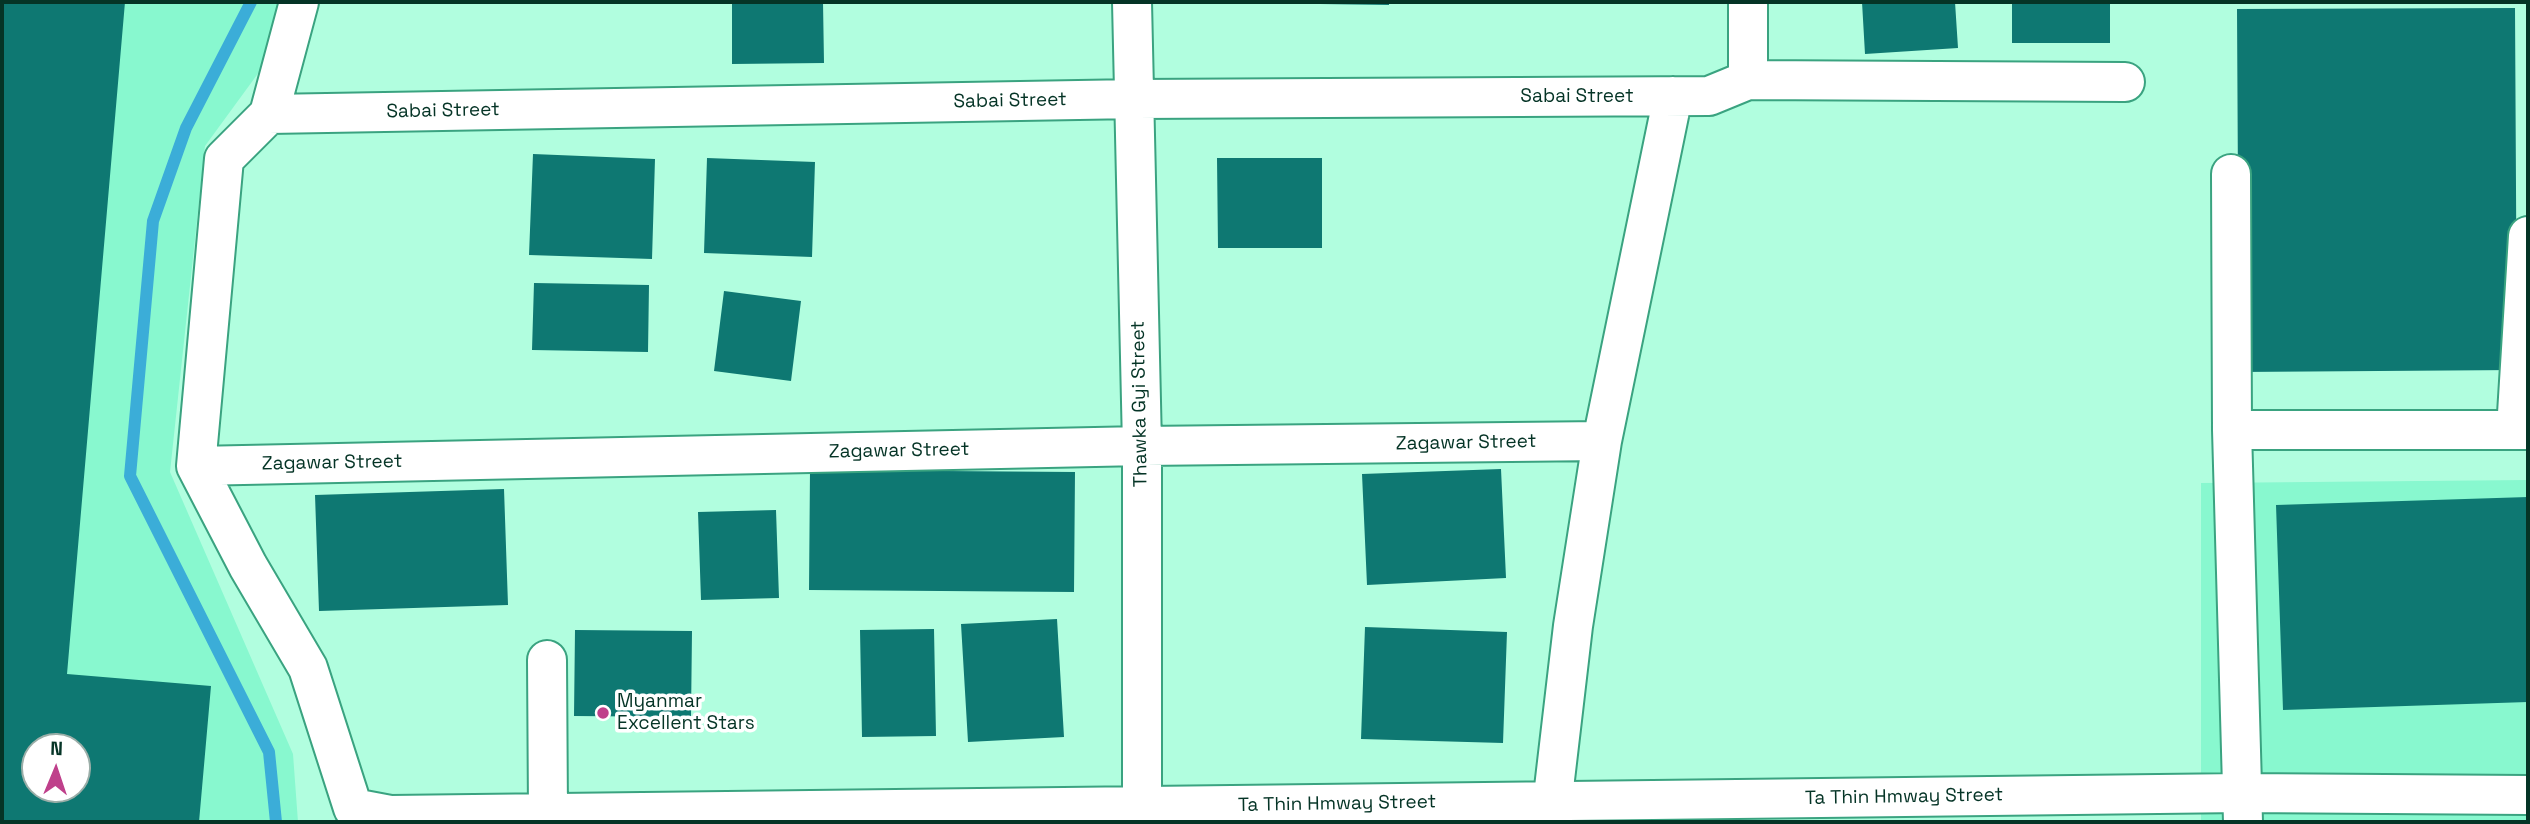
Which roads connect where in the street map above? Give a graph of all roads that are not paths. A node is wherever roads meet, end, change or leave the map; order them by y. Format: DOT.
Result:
graph roads {
  1 [pos="299,2"];
  2 [pos="1132,2"];
  3 [pos="1748,2"];
  4 [pos="1748,79"];
  5 [pos="2125,82"];
  6 [pos="1673,96"];
  7 [pos="1136,99"];
  8 [pos="269,114"];
  9 [pos="2231,174"];
  10 [pos="2528,247"];
  11 [pos="2232,430"];
  12 [pos="2522,430"];
  13 [pos="1602,441"];
  14 [pos="1142,446"];
  15 [pos="196,466"];
  16 [pos="547,660"];
  17 [pos="2528,795"];
  18 [pos="1142,806"];
  19 [pos="2243,808"];
  20 [pos="1550,812"];
  21 [pos="548,813"];
  1 -- 8 [label="street"];
  2 -- 7 [label="street, Thawka Gyi Street"];
  3 -- 4 [label="street"];
  4 -- 5 [label="street"];
  4 -- 6 [label="street, Sabai Street"];
  6 -- 7 [label="street, Sabai Street"];
  6 -- 13 [label="street"];
  7 -- 8 [label="street, Sabai Street"];
  7 -- 14 [label="street, Thawka Gyi Street"];
  8 -- 15 [label="street"];
  9 -- 11 [label="street"];
  10 -- 12 [label="street"];
  11 -- 12 [label="street"];
  11 -- 19 [label="street"];
  13 -- 14 [label="street, Zagawar Street"];
  13 -- 20 [label="street"];
  14 -- 15 [label="street, Zagawar Street"];
  14 -- 18 [label="street, Thawka Gyi Street"];
  15 -- 21 [label="street, Ta Thin Hmway Street"];
  16 -- 21 [label="street"];
  17 -- 19 [label="street, Ta Thin Hmway Street"];
  18 -- 20 [label="street, Ta Thin Hmway Street"];
  18 -- 21 [label="street, Ta Thin Hmway Street"];
  19 -- 20 [label="street, Ta Thin Hmway Street"];
}
